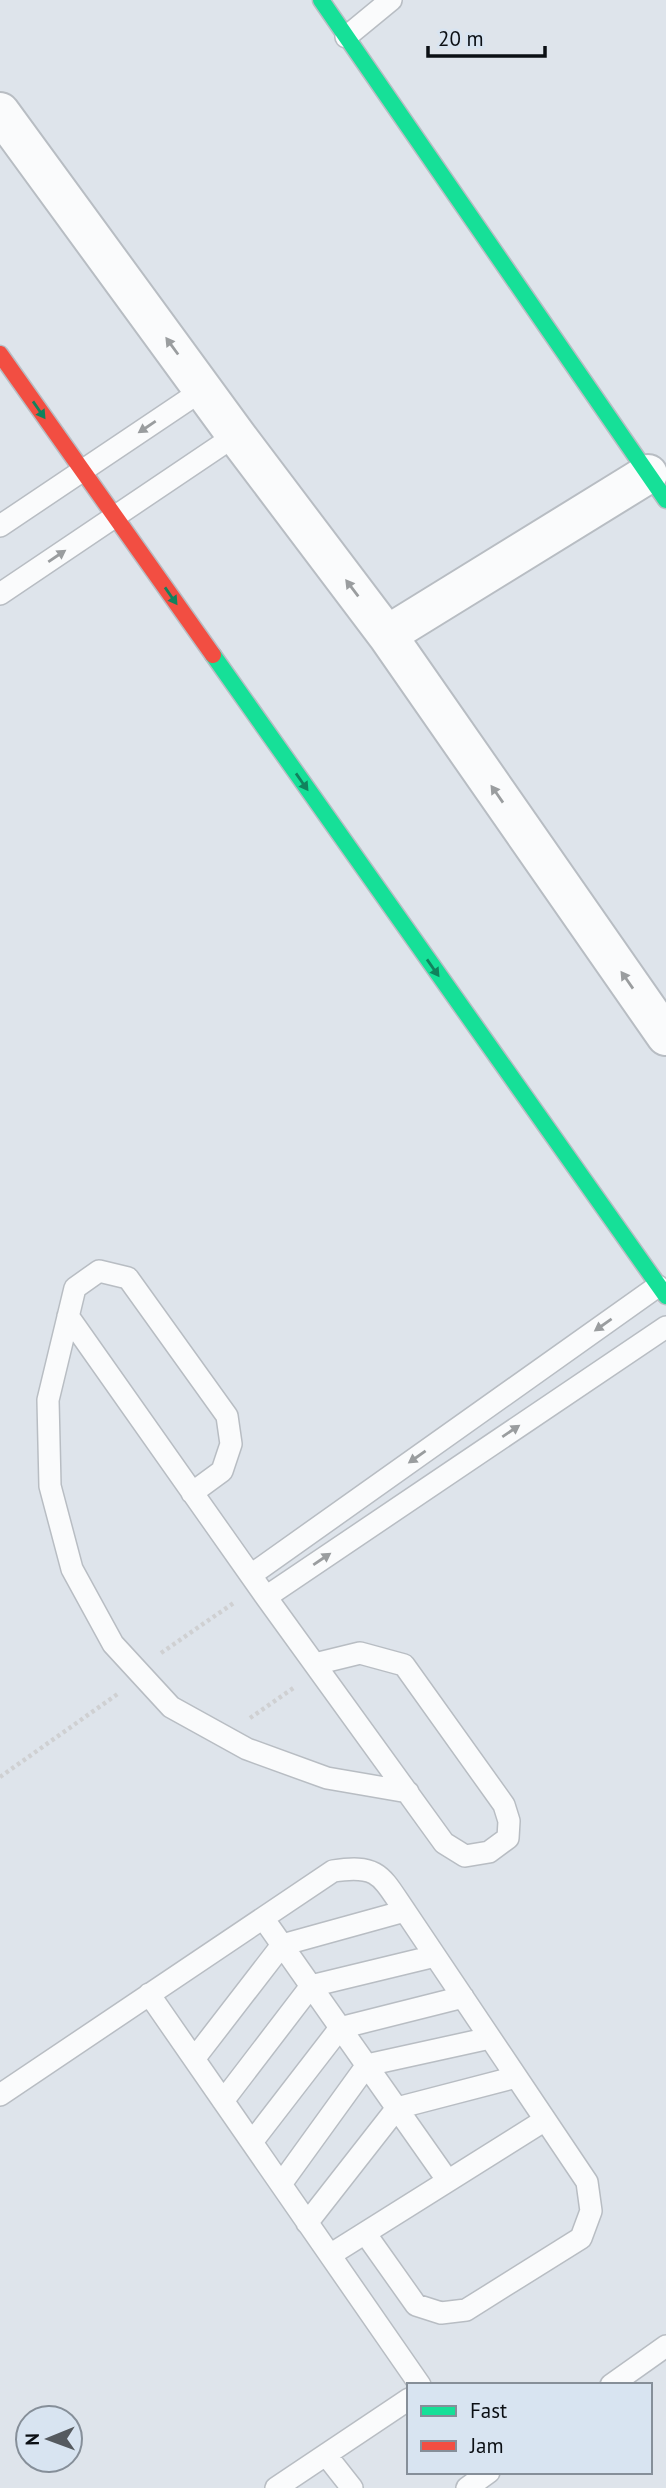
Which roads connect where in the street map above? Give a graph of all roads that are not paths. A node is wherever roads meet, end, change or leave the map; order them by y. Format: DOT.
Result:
graph roads {
  1 [pos="321,0"];
  2 [pos="391,0"];
  3 [pos="346,37"];
  4 [pos="0,113"];
  5 [pos="0,355"];
  6 [pos="204,389"];
  7 [pos="236,435"];
  8 [pos="82,471"];
  9 [pos="657,487"];
  10 [pos="114,517"];
  11 [pos="0,526"];
  12 [pos="0,594"];
  13 [pos="387,635"];
  14 [pos="666,1037"];
  15 [pos="662,1291"];
  16 [pos="68,1316"];
  17 [pos="666,1327"];
  18 [pos="192,1493"];
  19 [pos="258,1586"];
  20 [pos="317,1667"];
  21 [pos="408,1792"];
  22 [pos="405,1911"];
  23 [pos="264,1917"];
  24 [pos="282,1945"];
  25 [pos="435,1956"];
  26 [pos="311,1986"];
  27 [pos="149,1994"];
  28 [pos="463,1997"];
  29 [pos="341,2028"];
  30 [pos="490,2038"];
  31 [pos="194,2059"];
  32 [pos="367,2065"];
  33 [pos="516,2077"];
  34 [pos="0,2095"];
  35 [pos="223,2101"];
  36 [pos="397,2108"];
  37 [pos="545,2120"];
  38 [pos="252,2142"];
  39 [pos="448,2181"];
  40 [pos="281,2184"];
  41 [pos="307,2223"];
  42 [pos="365,2233"];
  43 [pos="330,2255"];
  44 [pos="666,2346"];
  45 [pos="419,2383"];
  46 [pos="614,2383"];
  47 [pos="407,2400"];
  48 [pos="326,2455"];
  49 [pos="276,2488"];
  50 [pos="352,2488"];
  1 -- 3 [label="street"];
  2 -- 3 [label="lane"];
  3 -- 9 [label="street"];
  6 -- 4 [label="street, one-way"];
  5 -- 8 [label="street, one-way"];
  6 -- 7 [label="street"];
  6 -- 8 [label="lane, one-way"];
  7 -- 10 [label="lane"];
  13 -- 7 [label="street, one-way"];
  8 -- 10 [label="street"];
  8 -- 11 [label="lane"];
  9 -- 13 [label="street"];
  12 -- 10 [label="lane, one-way"];
  10 -- 15 [label="street, one-way"];
  14 -- 13 [label="street, one-way"];
  15 -- 19 [label="lane, one-way"];
  16 -- 18 [label="lane"];
  16 -- 18 [label="lane"];
  16 -- 21 [label="lane"];
  19 -- 17 [label="lane, one-way"];
  18 -- 19 [label="lane"];
  19 -- 20 [label="lane"];
  20 -- 21 [label="lane"];
  20 -- 21 [label="lane"];
  22 -- 23 [label="lane"];
  22 -- 24 [label="lane"];
  22 -- 25 [label="lane"];
  23 -- 24 [label="lane"];
  23 -- 27 [label="lane"];
  24 -- 26 [label="lane"];
  24 -- 31 [label="lane"];
  25 -- 26 [label="lane"];
  25 -- 28 [label="lane"];
  26 -- 29 [label="lane"];
  26 -- 35 [label="lane"];
  27 -- 31 [label="lane"];
  27 -- 34 [label="lane"];
  28 -- 29 [label="lane"];
  28 -- 30 [label="lane"];
  29 -- 32 [label="lane"];
  29 -- 38 [label="lane"];
  30 -- 32 [label="lane"];
  30 -- 33 [label="lane"];
  31 -- 35 [label="lane"];
  32 -- 36 [label="lane"];
  32 -- 40 [label="lane"];
  33 -- 36 [label="lane"];
  33 -- 37 [label="lane"];
  35 -- 38 [label="lane"];
  36 -- 39 [label="lane"];
  36 -- 41 [label="lane"];
  37 -- 39 [label="lane"];
  37 -- 42 [label="lane"];
  38 -- 40 [label="lane"];
  39 -- 42 [label="lane"];
  40 -- 41 [label="lane"];
  41 -- 43 [label="lane"];
  42 -- 43 [label="lane"];
  43 -- 45 [label="lane"];
  44 -- 46 [label="lane"];
  47 -- 48 [label="lane"];
  48 -- 49 [label="lane"];
  48 -- 50 [label="lane"];
}
